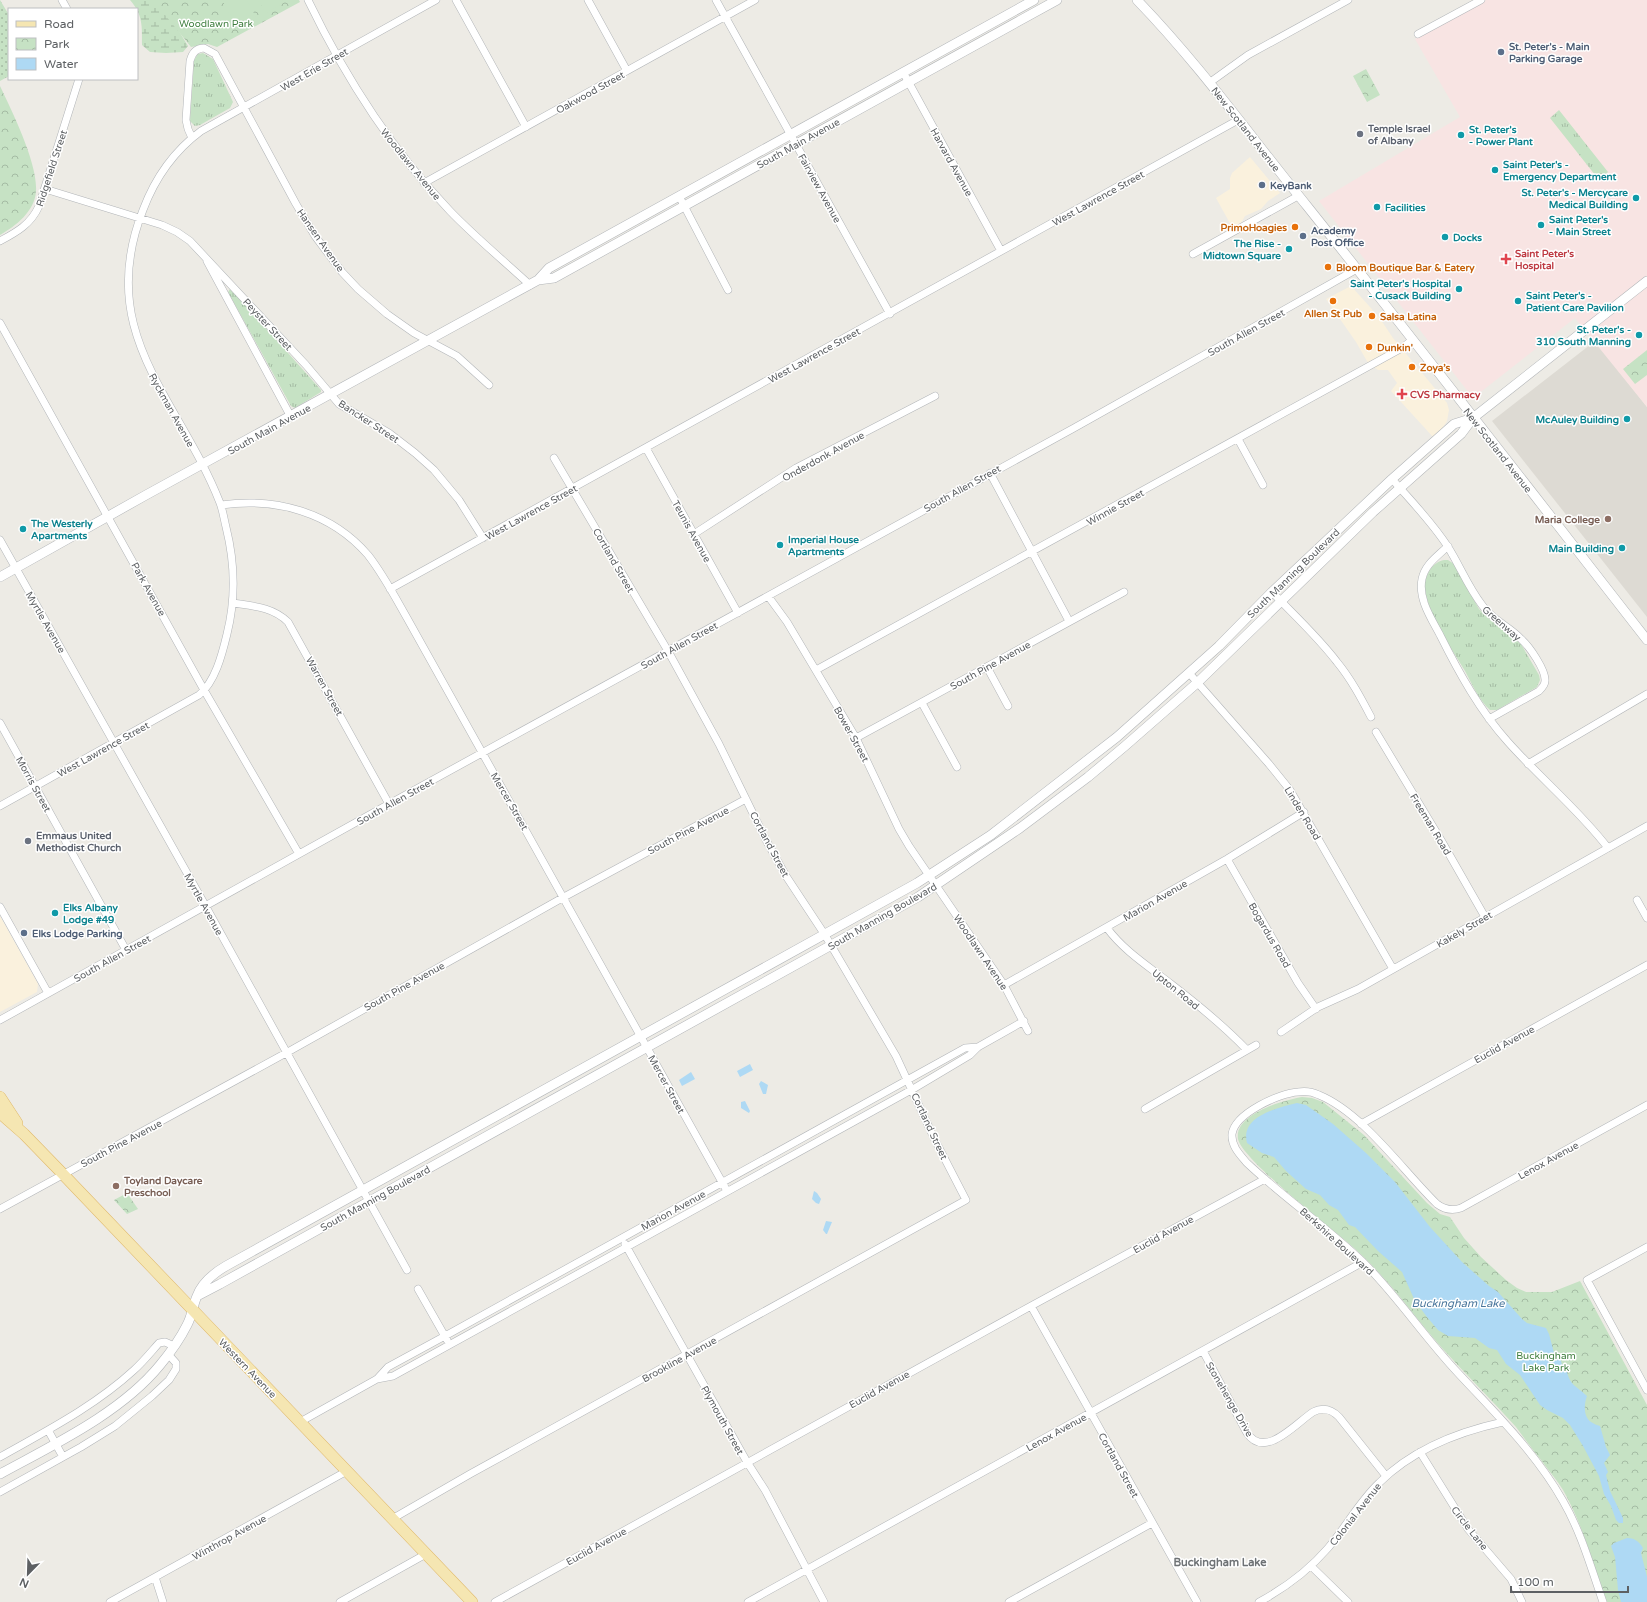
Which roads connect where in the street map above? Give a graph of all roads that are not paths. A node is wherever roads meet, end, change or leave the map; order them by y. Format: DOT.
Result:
graph roads {
  1 [pos="308,0"];
  2 [pos="436,0"];
  3 [pos="456,0"];
  4 [pos="588,0"];
  5 [pos="716,0"];
  6 [pos="755,0"];
  7 [pos="1034,0"];
  8 [pos="1057,0"];
  9 [pos="1137,0"];
  10 [pos="1348,0"];
  11 [pos="1481,0"];
  12 [pos="725,16"];
  13 [pos="996,21"];
  14 [pos="1001,31"];
  15 [pos="1418,34"];
  16 [pos="336,56"];
  17 [pos="627,71"];
  18 [pos="903,72"];
  19 [pos="78,80"];
  20 [pos="908,82"];
  21 [pos="1209,83"];
  22 [pos="243,109"];
  23 [pos="1238,120"];
  24 [pos="526,127"];
  25 [pos="790,134"];
  26 [pos="192,138"];
  27 [pos="796,144"];
  28 [pos="424,183"];
  29 [pos="45,189"];
  30 [pos="679,196"];
  31 [pos="1298,196"];
  32 [pos="684,206"];
  33 [pos="140,218"];
  34 [pos="0,242"];
  35 [pos="1001,251"];
  36 [pos="203,254"];
  37 [pos="1193,254"];
  38 [pos="1357,269"];
  39 [pos="1647,281"];
  40 [pos="534,283"];
  41 [pos="728,290"];
  42 [pos="890,314"];
  43 [pos="0,323"];
  44 [pos="428,340"];
  45 [pos="1412,340"];
  46 [pos="489,385"];
  47 [pos="332,395"];
  48 [pos="935,396"];
  49 [pos="291,416"];
  50 [pos="1473,418"];
  51 [pos="1238,438"];
  52 [pos="646,448"];
  53 [pos="554,458"];
  54 [pos="202,465"];
  55 [pos="990,473"];
  56 [pos="1392,479"];
  57 [pos="1264,485"];
  58 [pos="572,488"];
  59 [pos="1400,488"];
  60 [pos="220,505"];
  61 [pos="109,517"];
  62 [pos="694,534"];
  63 [pos="484,538"];
  64 [pos="0,540"];
  65 [pos="1448,546"];
  66 [pos="1032,552"];
  67 [pos="16,569"];
  68 [pos="0,577"];
  69 [pos="390,589"];
  70 [pos="1124,592"];
  71 [pos="1272,592"];
  72 [pos="768,596"];
  73 [pos="1280,601"];
  74 [pos="233,603"];
  75 [pos="738,613"];
  76 [pos="1069,621"];
  77 [pos="1647,640"];
  78 [pos="668,651"];
  79 [pos="987,667"];
  80 [pos="816,670"];
  81 [pos="1189,673"];
  82 [pos="1198,683"];
  83 [pos="204,690"];
  84 [pos="1647,694"];
  85 [pos="922,703"];
  86 [pos="1008,706"];
  87 [pos="1371,717"];
  88 [pos="1489,719"];
  89 [pos="0,723"];
  90 [pos="1376,732"];
  91 [pos="1117,736"];
  92 [pos="856,738"];
  93 [pos="114,742"];
  94 [pos="1125,746"];
  95 [pos="482,753"];
  96 [pos="1528,764"];
  97 [pos="957,767"];
  98 [pos="1080,767"];
  99 [pos="1088,777"];
  100 [pos="35,787"];
  101 [pos="746,800"];
  102 [pos="389,804"];
  103 [pos="0,806"];
  104 [pos="1304,812"];
  105 [pos="1013,818"];
  106 [pos="1647,826"];
  107 [pos="1020,828"];
  108 [pos="1608,848"];
  109 [pos="299,854"];
  110 [pos="1227,859"];
  111 [pos="929,876"];
  112 [pos="936,886"];
  113 [pos="564,897"];
  114 [pos="1637,900"];
  115 [pos="205,905"];
  116 [pos="0,907"];
  117 [pos="1485,917"];
  118 [pos="1647,918"];
  119 [pos="1107,928"];
  120 [pos="825,935"];
  121 [pos="832,945"];
  122 [pos="126,950"];
  123 [pos="1647,965"];
  124 [pos="1394,969"];
  125 [pos="733,985"];
  126 [pos="1004,985"];
  127 [pos="48,993"];
  128 [pos="739,996"];
  129 [pos="1316,1009"];
  130 [pos="0,1020"];
  131 [pos="1024,1021"];
  132 [pos="1028,1031"];
  133 [pos="1281,1032"];
  134 [pos="640,1036"];
  135 [pos="1256,1045"];
  136 [pos="978,1047"];
  137 [pos="646,1048"];
  138 [pos="1247,1050"];
  139 [pos="286,1052"];
  140 [pos="908,1080"];
  141 [pos="546,1089"];
  142 [pos="913,1089"];
  143 [pos="0,1097"];
  144 [pos="552,1100"];
  145 [pos="1647,1105"];
  146 [pos="1145,1109"];
  147 [pos="0,1113"];
  148 [pos="1361,1124"];
  149 [pos="814,1132"];
  150 [pos="24,1134"];
  151 [pos="461,1135"];
  152 [pos="818,1142"];
  153 [pos="468,1146"];
  154 [pos="63,1174"];
  155 [pos="1265,1179"];
  156 [pos="722,1182"];
  157 [pos="363,1191"];
  158 [pos="727,1191"];
  159 [pos="966,1200"];
  160 [pos="369,1202"];
  161 [pos="0,1209"];
  162 [pos="1447,1210"];
  163 [pos="277,1238"];
  164 [pos="622,1238"];
  165 [pos="627,1247"];
  166 [pos="1647,1248"];
  167 [pos="283,1249"];
  168 [pos="1363,1262"];
  169 [pos="407,1270"];
  170 [pos="533,1287"];
  171 [pos="418,1289"];
  172 [pos="197,1296"];
  173 [pos="538,1296"];
  174 [pos="1031,1306"];
  175 [pos="192,1310"];
  176 [pos="444,1336"];
  177 [pos="450,1345"];
  178 [pos="171,1350"];
  179 [pos="1203,1351"];
  180 [pos="688,1354"];
  181 [pos="377,1379"];
  182 [pos="1646,1387"];
  183 [pos="1091,1413"];
  184 [pos="300,1422"];
  185 [pos="1503,1422"];
  186 [pos="48,1430"];
  187 [pos="56,1444"];
  188 [pos="1420,1452"];
  189 [pos="0,1456"];
  190 [pos="64,1457"];
  191 [pos="747,1462"];
  192 [pos="347,1472"];
  193 [pos="0,1474"];
  194 [pos="1386,1476"];
  195 [pos="0,1492"];
  196 [pos="392,1519"];
  197 [pos="1152,1523"];
  198 [pos="426,1554"];
  199 [pos="1311,1566"];
  200 [pos="807,1570"];
  201 [pos="155,1578"];
  202 [pos="110,1602"];
  203 [pos="163,1602"];
  204 [pos="340,1602"];
  205 [pos="472,1602"];
  206 [pos="495,1602"];
  207 [pos="748,1602"];
  208 [pos="824,1602"];
  209 [pos="1009,1602"];
  210 [pos="1197,1602"];
  211 [pos="1259,1602"];
  212 [pos="1348,1602"];
  213 [pos="1522,1602"];
  214 [pos="1603,1602"];
  1 -- 16 [label="street, Woodlawn Avenue"];
  2 -- 16 [label="street, West Erie Street"];
  3 -- 24 [label="street"];
  4 -- 17 [label="street"];
  5 -- 12 [label="street, Fairview Avenue"];
  6 -- 12 [label="street, Oakwood Street"];
  7 -- 13 [label="street, South Main Avenue"];
  8 -- 14 [label="street, South Main Avenue"];
  9 -- 21 [label="street, New Scotland Avenue"];
  10 -- 21 [label="street"];
  11 -- 15 [label="street"];
  12 -- 17 [label="street, Oakwood Street"];
  12 -- 25 [label="street, Fairview Avenue"];
  13 -- 14 [label="street"];
  13 -- 18 [label="street, South Main Avenue"];
  14 -- 20 [label="street, South Main Avenue"];
  16 -- 22 [label="street, West Erie Street"];
  16 -- 28 [label="street, Woodlawn Avenue"];
  17 -- 24 [label="street, Oakwood Street"];
  18 -- 20 [label="street, Harvard Avenue"];
  18 -- 25 [label="street, South Main Avenue"];
  19 -- 29 [label="street, Ridgefield Street"];
  20 -- 27 [label="street, South Main Avenue"];
  20 -- 35 [label="street, Harvard Avenue"];
  21 -- 23 [label="street, New Scotland Avenue"];
  22 -- 26 [label="street, West Erie Street"];
  22 -- 26 [label="street, Hansen Avenue"];
  22 -- 44 [label="street, Hansen Avenue"];
  23 -- 31 [label="street, New Scotland Avenue"];
  23 -- 35 [label="street, West Lawrence Street"];
  24 -- 28 [label="street, Oakwood Street"];
  25 -- 27 [label="street, Fairview Avenue"];
  25 -- 30 [label="street, South Main Avenue"];
  26 -- 33 [label="street, Ryckman Avenue"];
  27 -- 32 [label="street, South Main Avenue"];
  27 -- 42 [label="street, Fairview Avenue"];
  28 -- 40 [label="street, Woodlawn Avenue"];
  29 -- 33 [label="street, Peyster Street"];
  29 -- 34 [label="street, Ridgefield Street"];
  30 -- 32 [label="street"];
  30 -- 40 [label="street, South Main Avenue"];
  31 -- 37 [label="street"];
  31 -- 38 [label="street, New Scotland Avenue"];
  32 -- 40 [label="street, South Main Avenue"];
  32 -- 41 [label="street"];
  33 -- 36 [label="street, Peyster Street"];
  33 -- 54 [label="street, Ryckman Avenue"];
  35 -- 42 [label="street, West Lawrence Street"];
  36 -- 47 [label="street, Peyster Street"];
  36 -- 49 [label="street, Peyster Street"];
  38 -- 45 [label="street, New Scotland Avenue"];
  38 -- 55 [label="street, South Allen Street"];
  39 -- 50 [label="street, South Manning Boulevard"];
  40 -- 44 [label="street, South Main Avenue"];
  42 -- 52 [label="street, West Lawrence Street"];
  43 -- 61 [label="street, Park Avenue"];
  44 -- 46 [label="street, Hansen Avenue"];
  44 -- 47 [label="street, South Main Avenue"];
  45 -- 50 [label="street, New Scotland Avenue"];
  45 -- 51 [label="street, Winnie Street"];
  47 -- 49 [label="street, South Main Avenue"];
  47 -- 63 [label="street, Bancker Street"];
  48 -- 62 [label="street, Onderdonk Avenue"];
  49 -- 54 [label="street, South Main Avenue"];
  50 -- 56 [label="street, South Manning Boulevard"];
  50 -- 59 [label="street, South Manning Boulevard"];
  50 -- 77 [label="street, New Scotland Avenue"];
  51 -- 57 [label="street"];
  51 -- 66 [label="street, Winnie Street"];
  52 -- 58 [label="street, West Lawrence Street"];
  52 -- 62 [label="street, Teunis Avenue"];
  53 -- 58 [label="street"];
  54 -- 60 [label="street, Ryckman Avenue"];
  54 -- 61 [label="street, South Main Avenue"];
  55 -- 66 [label="street"];
  55 -- 72 [label="street, South Allen Street"];
  56 -- 59 [label="street, Greenway"];
  56 -- 71 [label="street, South Manning Boulevard"];
  58 -- 63 [label="street, West Lawrence Street"];
  58 -- 78 [label="street, Cortland Street"];
  59 -- 65 [label="street, Greenway"];
  59 -- 73 [label="street, South Manning Boulevard"];
  60 -- 69 [label="street, Mercer Street"];
  60 -- 74 [label="street, Ryckman Avenue"];
  61 -- 67 [label="street, South Main Avenue"];
  61 -- 83 [label="street, Park Avenue"];
  62 -- 75 [label="street, Teunis Avenue"];
  63 -- 69 [label="street, West Lawrence Street"];
  64 -- 67 [label="street, Myrtle Avenue"];
  65 -- 88 [label="street"];
  65 -- 88 [label="street, Greenway"];
  66 -- 76 [label="street"];
  66 -- 80 [label="street, Winnie Street"];
  67 -- 68 [label="street, South Main Avenue"];
  67 -- 93 [label="street, Myrtle Avenue"];
  69 -- 95 [label="street, Mercer Street"];
  70 -- 76 [label="street, South Pine Avenue"];
  71 -- 73 [label="street"];
  71 -- 81 [label="street, South Manning Boulevard"];
  72 -- 75 [label="street, South Allen Street"];
  72 -- 80 [label="street, Bower Street"];
  73 -- 82 [label="street, South Manning Boulevard"];
  73 -- 87 [label="street"];
  74 -- 83 [label="street, Ryckman Avenue"];
  74 -- 102 [label="street, Warren Street"];
  75 -- 78 [label="street, South Allen Street"];
  76 -- 79 [label="street, South Pine Avenue"];
  78 -- 95 [label="street, South Allen Street"];
  78 -- 101 [label="street, Cortland Street"];
  79 -- 85 [label="street, South Pine Avenue"];
  79 -- 86 [label="street"];
  80 -- 92 [label="street, Bower Street"];
  81 -- 82 [label="street, Linden Road"];
  81 -- 91 [label="street, South Manning Boulevard"];
  82 -- 94 [label="street, South Manning Boulevard"];
  82 -- 104 [label="street, Linden Road"];
  83 -- 93 [label="street, West Lawrence Street"];
  83 -- 109 [label="street, Park Avenue"];
  84 -- 96 [label="street"];
  85 -- 92 [label="street, South Pine Avenue"];
  85 -- 97 [label="street"];
  88 -- 96 [label="street"];
  89 -- 100 [label="street, Morris Street"];
  90 -- 117 [label="street, Freeman Road"];
  91 -- 94 [label="street"];
  91 -- 98 [label="street, South Manning Boulevard"];
  92 -- 111 [label="street, Bower Street"];
  93 -- 100 [label="street, West Lawrence Street"];
  93 -- 115 [label="street, Myrtle Avenue"];
  94 -- 99 [label="street, South Manning Boulevard"];
  95 -- 102 [label="street, South Allen Street"];
  95 -- 113 [label="street, Mercer Street"];
  96 -- 108 [label="street"];
  98 -- 99 [label="street"];
  98 -- 105 [label="street, South Manning Boulevard"];
  99 -- 107 [label="street, South Manning Boulevard"];
  100 -- 103 [label="street, West Lawrence Street"];
  100 -- 122 [label="street, Morris Street"];
  101 -- 113 [label="street, South Pine Avenue"];
  101 -- 120 [label="street, Cortland Street"];
  102 -- 109 [label="street, South Allen Street"];
  104 -- 110 [label="street, Marion Avenue"];
  104 -- 124 [label="street, Linden Road"];
  105 -- 107 [label="street"];
  105 -- 111 [label="street, South Manning Boulevard"];
  106 -- 108 [label="street, Kakely Street"];
  107 -- 112 [label="street, South Manning Boulevard"];
  108 -- 117 [label="street, Kakely Street"];
  109 -- 115 [label="street, South Allen Street"];
  110 -- 119 [label="street, Marion Avenue"];
  110 -- 129 [label="street, Bogardus Road"];
  111 -- 112 [label="street, Woodlawn Avenue"];
  111 -- 120 [label="street, South Manning Boulevard"];
  112 -- 121 [label="street, South Manning Boulevard"];
  112 -- 126 [label="street, Woodlawn Avenue"];
  113 -- 134 [label="street, Mercer Street"];
  113 -- 139 [label="street, South Pine Avenue"];
  114 -- 118 [label="street"];
  115 -- 122 [label="street, South Allen Street"];
  115 -- 139 [label="street, Myrtle Avenue"];
  116 -- 127 [label="street"];
  117 -- 124 [label="street, Kakely Street"];
  119 -- 126 [label="street, Marion Avenue"];
  119 -- 138 [label="street, Upton Road"];
  120 -- 121 [label="street, Cortland Street"];
  120 -- 125 [label="street, South Manning Boulevard"];
  121 -- 128 [label="street, South Manning Boulevard"];
  121 -- 140 [label="street, Cortland Street"];
  122 -- 127 [label="street, South Allen Street"];
  123 -- 148 [label="street, Euclid Avenue"];
  124 -- 129 [label="street, Kakely Street"];
  125 -- 128 [label="street"];
  125 -- 134 [label="street, South Manning Boulevard"];
  126 -- 131 [label="street, Woodlawn Avenue"];
  127 -- 130 [label="street, South Allen Street"];
  128 -- 137 [label="street, South Manning Boulevard"];
  129 -- 133 [label="street, Kakely Street"];
  131 -- 132 [label="street, Woodlawn Avenue"];
  131 -- 136 [label="street, Marion Avenue"];
  134 -- 137 [label="street, Mercer Street"];
  134 -- 141 [label="street, South Manning Boulevard"];
  135 -- 138 [label="street"];
  136 -- 140 [label="street, Marion Avenue"];
  136 -- 142 [label="street, Marion Avenue"];
  137 -- 144 [label="street, South Manning Boulevard"];
  137 -- 156 [label="street, Mercer Street"];
  138 -- 146 [label="street"];
  139 -- 154 [label="street, South Pine Avenue"];
  139 -- 157 [label="street, Myrtle Avenue"];
  140 -- 142 [label="street, Cortland Street"];
  140 -- 149 [label="street, Marion Avenue"];
  141 -- 144 [label="street"];
  141 -- 151 [label="street, South Manning Boulevard"];
  142 -- 152 [label="street, Marion Avenue"];
  142 -- 159 [label="street, Cortland Street"];
  143 -- 150 [label="main road, Western Avenue"];
  144 -- 153 [label="street, South Manning Boulevard"];
  145 -- 162 [label="street, Lenox Avenue"];
  147 -- 150 [label="main road, Western Avenue"];
  148 -- 155 [label="street, Berkshire Boulevard"];
  148 -- 162 [label="street, Berkshire Boulevard"];
  149 -- 152 [label="street"];
  149 -- 156 [label="street, Marion Avenue"];
  150 -- 154 [label="main road, Western Avenue"];
  151 -- 153 [label="street"];
  151 -- 157 [label="street, South Manning Boulevard"];
  152 -- 158 [label="street, Marion Avenue"];
  153 -- 160 [label="street, South Manning Boulevard"];
  154 -- 161 [label="street, South Pine Avenue"];
  154 -- 175 [label="main road, Western Avenue"];
  155 -- 168 [label="street, Berkshire Boulevard"];
  155 -- 174 [label="street, Euclid Avenue"];
  156 -- 158 [label="street, Mercer Street"];
  156 -- 164 [label="street, Marion Avenue"];
  157 -- 160 [label="street, Myrtle Avenue"];
  157 -- 163 [label="street, South Manning Boulevard"];
  158 -- 165 [label="street, Marion Avenue"];
  159 -- 180 [label="street, Brookline Avenue"];
  160 -- 167 [label="street, South Manning Boulevard"];
  160 -- 169 [label="street, Myrtle Avenue"];
  163 -- 167 [label="street"];
  163 -- 172 [label="street, South Manning Boulevard"];
  164 -- 165 [label="street, Plymouth Street"];
  164 -- 170 [label="street, Marion Avenue"];
  165 -- 173 [label="street, Marion Avenue"];
  165 -- 180 [label="street, Plymouth Street"];
  166 -- 182 [label="street"];
  167 -- 172 [label="street, South Manning Boulevard"];
  168 -- 179 [label="street, Lenox Avenue"];
  168 -- 185 [label="street, Berkshire Boulevard"];
  170 -- 173 [label="street"];
  170 -- 176 [label="street, Marion Avenue"];
  171 -- 176 [label="street"];
  172 -- 175 [label="street, South Manning Boulevard"];
  173 -- 177 [label="street, Marion Avenue"];
  174 -- 183 [label="street, Cortland Street"];
  174 -- 191 [label="street, Euclid Avenue"];
  175 -- 178 [label="street, South Manning Boulevard"];
  175 -- 184 [label="main road, Western Avenue"];
  176 -- 177 [label="street"];
  176 -- 181 [label="street, Marion Avenue"];
  177 -- 181 [label="street, Marion Avenue"];
  178 -- 186 [label="street"];
  178 -- 187 [label="street, South Manning Boulevard"];
  178 -- 190 [label="street"];
  179 -- 183 [label="street, Lenox Avenue"];
  179 -- 194 [label="street, Stonehenge Drive"];
  180 -- 191 [label="street, Plymouth Street"];
  180 -- 196 [label="street, Brookline Avenue"];
  181 -- 184 [label="street, Marion Avenue"];
  183 -- 197 [label="street, Cortland Street"];
  183 -- 200 [label="street, Lenox Avenue"];
  184 -- 192 [label="main road, Western Avenue"];
  185 -- 188 [label="street, Colonial Avenue"];
  185 -- 214 [label="street, Berkshire Boulevard"];
  186 -- 187 [label="street"];
  186 -- 189 [label="street"];
  187 -- 190 [label="street"];
  187 -- 193 [label="street, South Manning Boulevard"];
  188 -- 194 [label="street, Colonial Avenue"];
  188 -- 213 [label="street, Circle Lane"];
  190 -- 195 [label="street"];
  191 -- 200 [label="street, Plymouth Street"];
  191 -- 206 [label="street, Euclid Avenue"];
  192 -- 196 [label="main road, Western Avenue"];
  192 -- 201 [label="street, Winthrop Avenue"];
  194 -- 199 [label="street, Colonial Avenue"];
  196 -- 198 [label="main road, Western Avenue"];
  197 -- 209 [label="street"];
  197 -- 210 [label="street, Cortland Street"];
  198 -- 204 [label="street"];
  198 -- 205 [label="main road, Western Avenue"];
  199 -- 211 [label="street, Colonial Avenue"];
  199 -- 212 [label="street"];
  200 -- 207 [label="street, Lenox Avenue"];
  200 -- 208 [label="street, Plymouth Street"];
  201 -- 202 [label="street, Winthrop Avenue"];
  201 -- 203 [label="street"];
}
